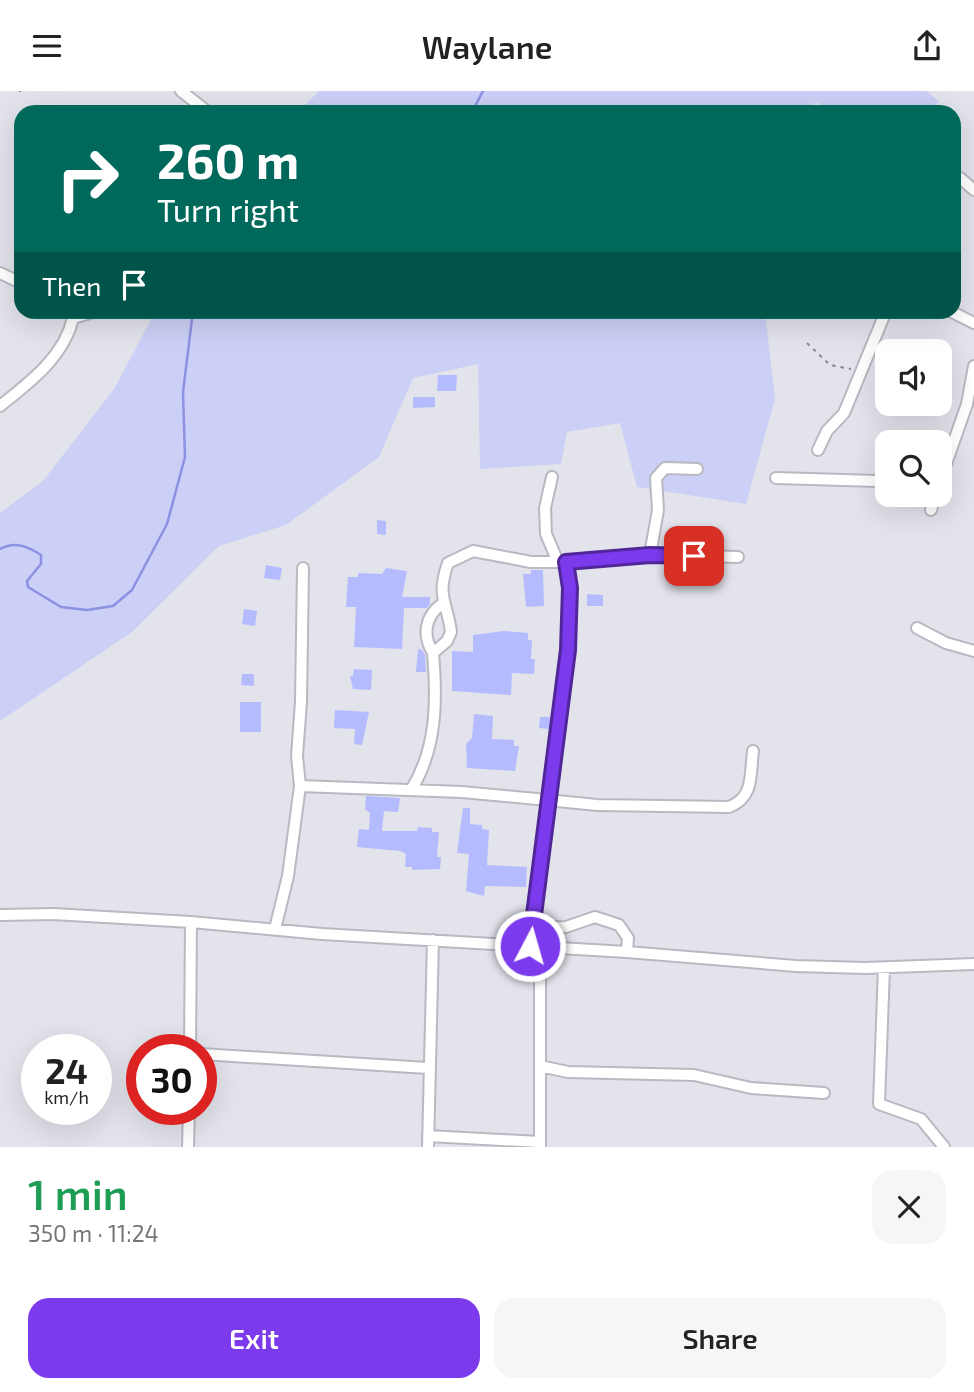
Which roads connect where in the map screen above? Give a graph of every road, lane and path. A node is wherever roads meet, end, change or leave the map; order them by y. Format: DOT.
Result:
graph roads {
  1 [pos="181,91"];
  2 [pos="199,105"];
  3 [pos="70,319"];
  4 [pos="883,319"];
  5 [pos="807,344"];
  6 [pos="974,366"];
  7 [pos="863,369"];
  8 [pos="0,406"];
  9 [pos="818,450"];
  10 [pos="952,450"];
  11 [pos="697,469"];
  12 [pos="552,477"];
  13 [pos="776,478"];
  14 [pos="875,480"];
  15 [pos="932,507"];
  16 [pos="931,510"];
  17 [pos="650,555"];
  18 [pos="738,557"];
  19 [pos="562,562"];
  20 [pos="303,568"];
  21 [pos="442,604"];
  22 [pos="917,628"];
  23 [pos="974,650"];
  24 [pos="433,653"];
  25 [pos="753,751"];
  26 [pos="423,772"];
  27 [pos="300,786"];
  28 [pos="411,790"];
  29 [pos="426,791"];
  30 [pos="547,800"];
  31 [pos="0,915"];
  32 [pos="191,922"];
  33 [pos="532,928"];
  34 [pos="275,929"];
  35 [pos="433,940"];
  36 [pos="535,946"];
  37 [pos="627,952"];
  38 [pos="974,964"];
  39 [pos="884,968"];
  40 [pos="190,1034"];
  41 [pos="217,1055"];
  42 [pos="540,1066"];
  43 [pos="428,1068"];
  44 [pos="824,1093"];
  45 [pos="189,1125"];
  46 [pos="428,1141"];
  47 [pos="540,1145"];
  48 [pos="188,1147"];
  49 [pos="944,1147"];
  1 -- 2 [label="street"];
  3 -- 8 [label="street"];
  4 -- 7 [label="street"];
  5 -- 7 [label="path"];
  6 -- 10 [label="street"];
  7 -- 9 [label="street"];
  11 -- 17 [label="street"];
  12 -- 19 [label="street"];
  13 -- 14 [label="street"];
  15 -- 16 [label="street"];
  17 -- 18 [label="street"];
  17 -- 19 [label="street"];
  19 -- 21 [label="street"];
  19 -- 30 [label="street"];
  20 -- 27 [label="street"];
  21 -- 24 [label="street"];
  21 -- 24 [label="street"];
  22 -- 23 [label="street"];
  24 -- 26 [label="street"];
  25 -- 30 [label="street"];
  26 -- 28 [label="street"];
  26 -- 29 [label="street"];
  27 -- 28 [label="street"];
  27 -- 34 [label="street"];
  28 -- 29 [label="street"];
  29 -- 30 [label="street"];
  30 -- 33 [label="street"];
  31 -- 32 [label="street"];
  32 -- 34 [label="street"];
  32 -- 40 [label="street"];
  33 -- 36 [label="street"];
  33 -- 37 [label="street"];
  34 -- 35 [label="street"];
  35 -- 36 [label="street"];
  35 -- 43 [label="street"];
  36 -- 37 [label="street"];
  36 -- 42 [label="street"];
  37 -- 39 [label="street"];
  38 -- 39 [label="street"];
  39 -- 49 [label="street"];
  41 -- 43 [label="street"];
  42 -- 44 [label="street"];
  42 -- 47 [label="street"];
  43 -- 46 [label="street"];
  45 -- 48 [label="street"];
  46 -- 47 [label="street"];
}
